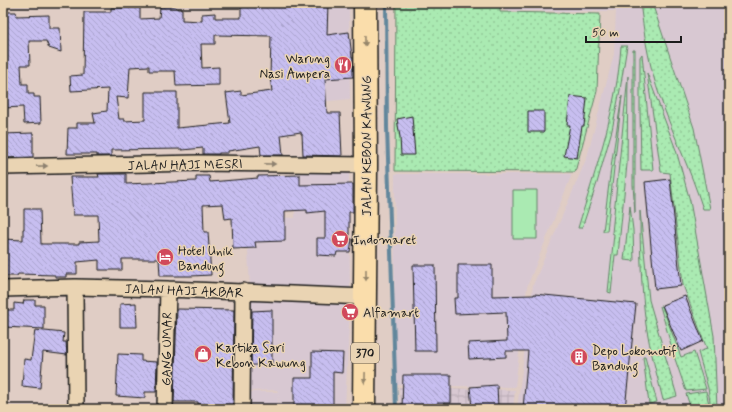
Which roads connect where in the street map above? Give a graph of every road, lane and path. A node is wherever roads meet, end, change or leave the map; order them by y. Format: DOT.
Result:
graph roads {
  1 [pos="365,3"];
  2 [pos="366,165"];
  3 [pos="3,167"];
  4 [pos="75,287"];
  5 [pos="3,289"];
  6 [pos="168,289"];
  7 [pos="243,291"];
  8 [pos="366,297"];
  9 [pos="76,409"];
  10 [pos="165,409"];
  11 [pos="242,409"];
  12 [pos="364,409"];
  1 -- 2 [label="main road, JALAN KEBON KAWUNG / 370, one-way"];
  3 -- 2 [label="street, JALAN HAJI MESRI, one-way"];
  2 -- 8 [label="main road, JALAN KEBON KAWUNG / 370, one-way"];
  4 -- 5 [label="street, JALAN HAJI AKBAR"];
  4 -- 6 [label="street, JALAN HAJI AKBAR"];
  4 -- 9 [label="street"];
  6 -- 7 [label="street, JALAN HAJI AKBAR"];
  6 -- 10 [label="street, GANG UMAR"];
  7 -- 8 [label="street, JALAN HAJI AKBAR"];
  7 -- 11 [label="street"];
  8 -- 12 [label="main road, JALAN KEBON KAWUNG / 370, one-way"];
}
